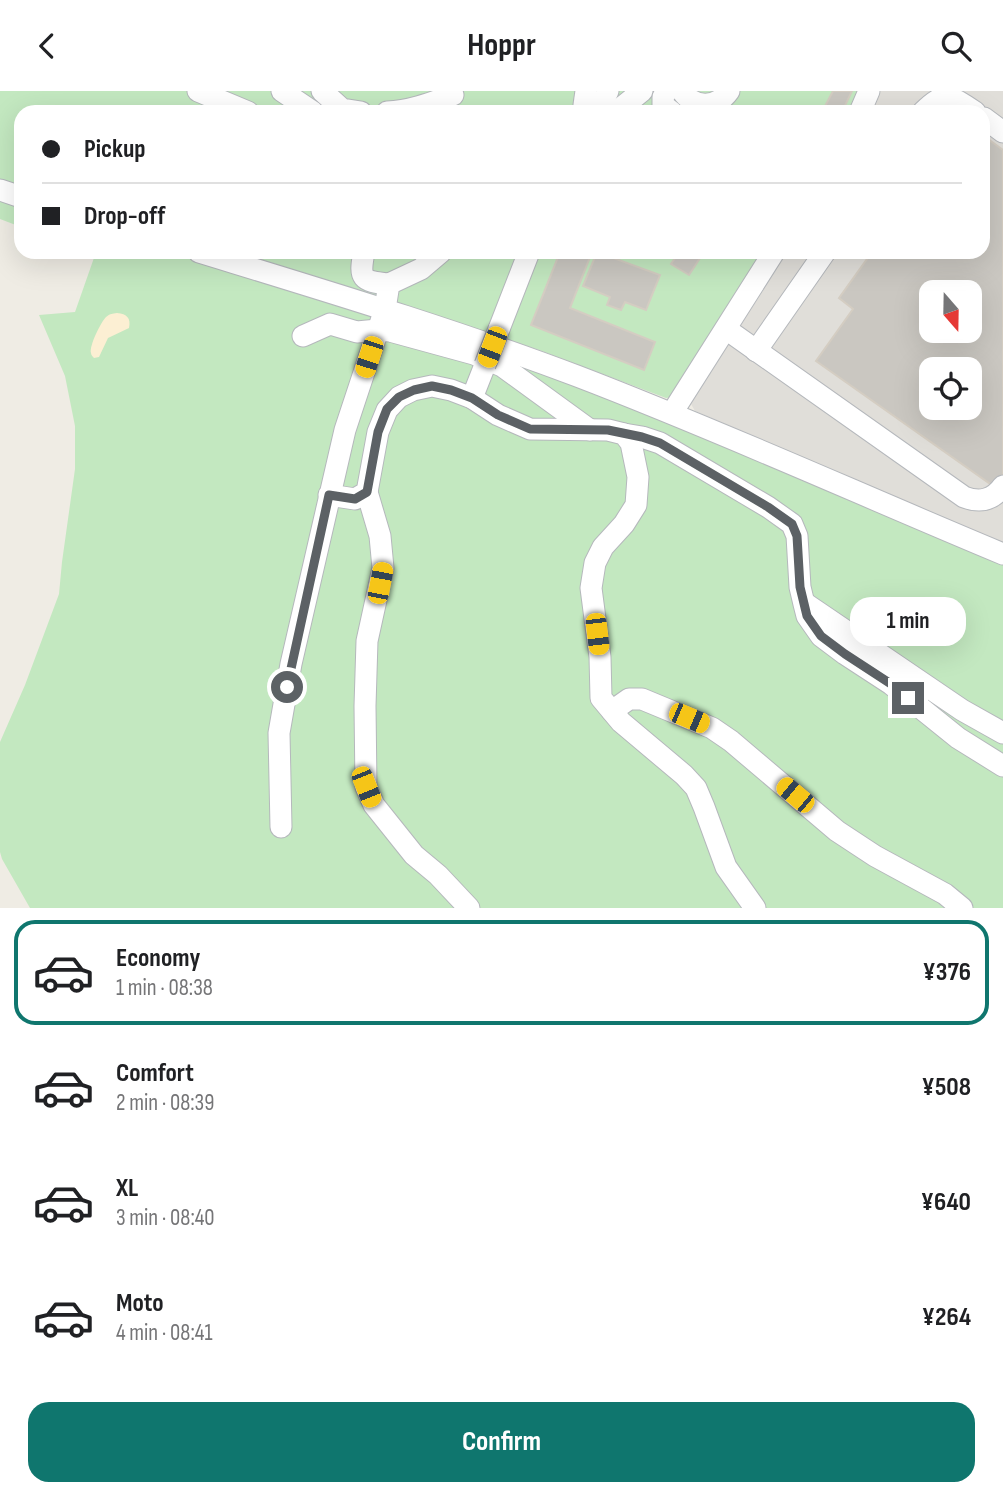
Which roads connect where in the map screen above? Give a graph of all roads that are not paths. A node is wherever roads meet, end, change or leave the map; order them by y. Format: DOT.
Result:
graph roads {
  1 [pos="198,91"];
  2 [pos="282,91"];
  3 [pos="322,91"];
  4 [pos="608,91"];
  5 [pos="642,91"];
  6 [pos="682,91"];
  7 [pos="450,99"];
  8 [pos="723,100"];
  9 [pos="589,103"];
  10 [pos="231,105"];
  11 [pos="303,105"];
  12 [pos="338,105"];
  13 [pos="428,105"];
  14 [pos="625,105"];
  15 [pos="928,105"];
  16 [pos="965,105"];
  17 [pos="222,259"];
  18 [pos="363,259"];
  19 [pos="433,259"];
  20 [pos="526,259"];
  21 [pos="770,259"];
  22 [pos="820,259"];
  23 [pos="389,284"];
  24 [pos="385,309"];
  25 [pos="726,329"];
  26 [pos="378,330"];
  27 [pos="303,336"];
  28 [pos="756,351"];
  29 [pos="472,398"];
  30 [pos="672,413"];
  31 [pos="590,431"];
  32 [pos="624,434"];
  33 [pos="1003,485"];
  34 [pos="367,492"];
  35 [pos="329,495"];
  36 [pos="1003,554"];
  37 [pos="804,604"];
  38 [pos="612,711"];
  39 [pos="1003,733"];
  40 [pos="1003,766"];
  41 [pos="281,827"];
  42 [pos="469,908"];
  43 [pos="755,908"];
  44 [pos="962,908"];
  1 -- 10 [label="street"];
  2 -- 11 [label="street"];
  3 -- 12 [label="street"];
  4 -- 9 [label="street"];
  5 -- 14 [label="street"];
  6 -- 8 [label="street"];
  7 -- 13 [label="street"];
  15 -- 16 [label="street"];
  17 -- 24 [label="street"];
  18 -- 23 [label="street"];
  19 -- 23 [label="street"];
  20 -- 29 [label="street, bridge"];
  21 -- 25 [label="street"];
  22 -- 28 [label="street"];
  23 -- 24 [label="street"];
  24 -- 26 [label="street"];
  24 -- 30 [label="street"];
  25 -- 28 [label="street"];
  25 -- 30 [label="street"];
  26 -- 27 [label="street"];
  26 -- 31 [label="street"];
  26 -- 35 [label="street"];
  28 -- 33 [label="street"];
  29 -- 31 [label="street"];
  29 -- 34 [label="street"];
  30 -- 36 [label="street"];
  31 -- 32 [label="street"];
  32 -- 37 [label="street"];
  32 -- 38 [label="street"];
  34 -- 35 [label="street"];
  34 -- 42 [label="street"];
  35 -- 41 [label="street"];
  37 -- 39 [label="street"];
  37 -- 40 [label="street"];
  38 -- 43 [label="street"];
  38 -- 44 [label="street"];
}
